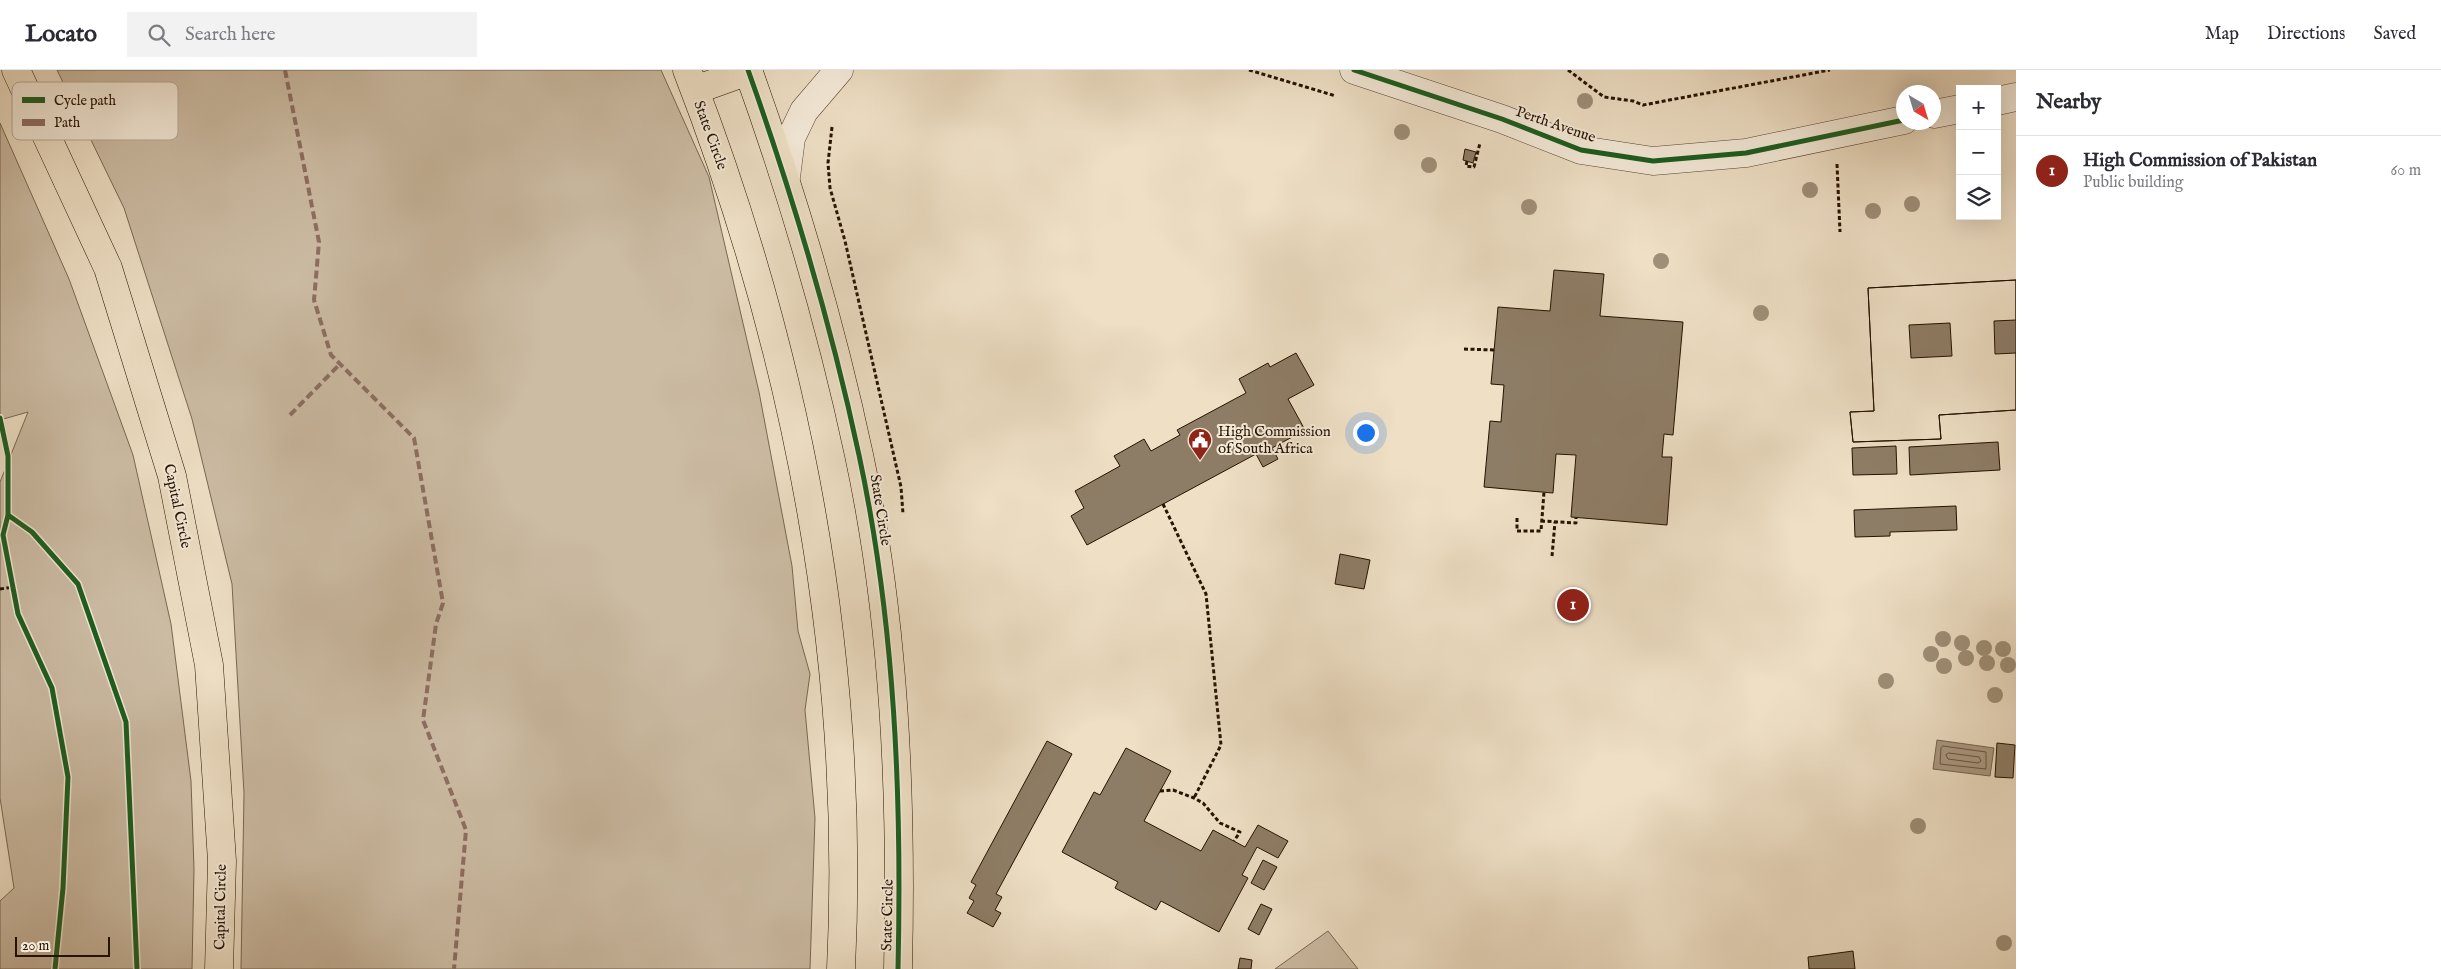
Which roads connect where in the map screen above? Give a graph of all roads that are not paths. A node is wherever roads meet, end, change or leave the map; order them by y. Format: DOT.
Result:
graph roads {
  1 [pos="16,70"];
  2 [pos="749,70"];
  3 [pos="839,70"];
  4 [pos="1354,70"];
  5 [pos="691,80"];
  6 [pos="22,82"];
  7 [pos="2016,97"];
  8 [pos="2001,100"];
  9 [pos="1956,110"];
  10 [pos="1941,113"];
  11 [pos="1896,122"];
  12 [pos="49,140"];
  13 [pos="786,177"];
  14 [pos="219,969"];
  15 [pos="841,969"];
  16 [pos="898,969"];
  1 -- 6 [label="main road, Capital Circle"];
  2 -- 5 [label="main road"];
  2 -- 13 [label="main road, State Circle"];
  3 -- 13 [label="street"];
  4 -- 11 [label="street, Perth Avenue"];
  5 -- 15 [label="main road, State Circle"];
  7 -- 8 [label="street"];
  9 -- 10 [label="street"];
  12 -- 14 [label="main road, Capital Circle"];
  13 -- 16 [label="main road, State Circle"];
}
